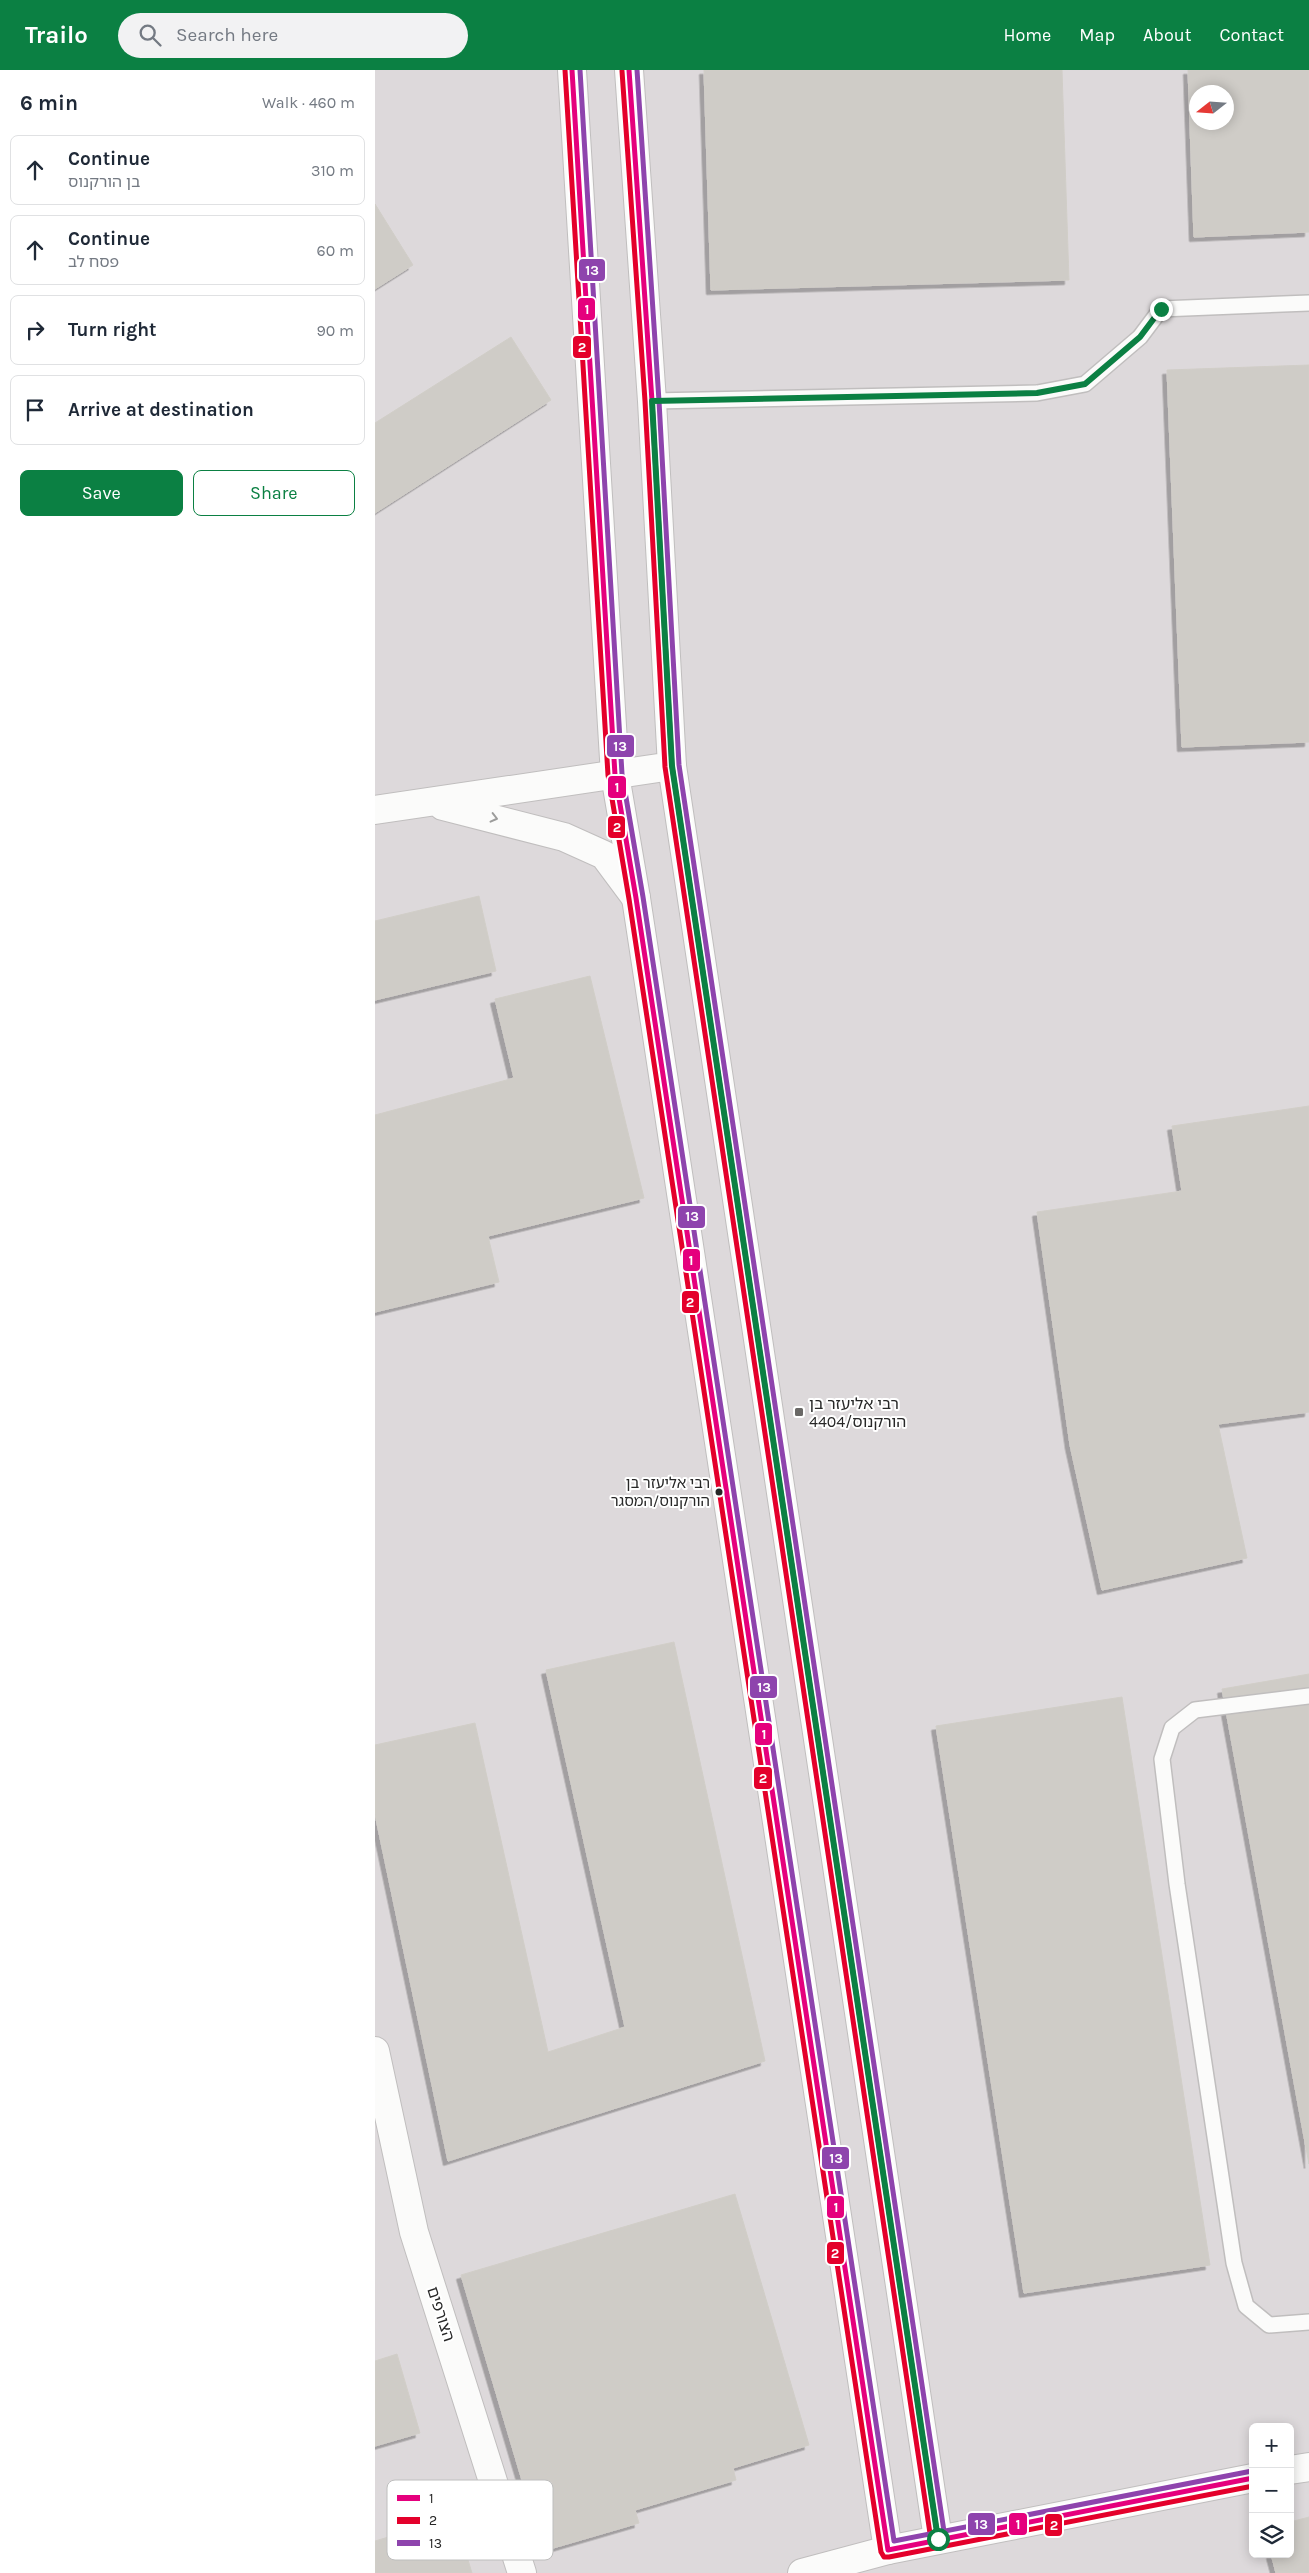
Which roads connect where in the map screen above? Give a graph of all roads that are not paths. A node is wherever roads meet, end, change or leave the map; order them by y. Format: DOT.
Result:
graph roads {
  1 [pos="572,70"];
  2 [pos="629,70"];
  3 [pos="1309,303"];
  4 [pos="652,401"];
  5 [pos="672,766"];
  6 [pos="615,775"];
  7 [pos="429,803"];
  8 [pos="375,810"];
  9 [pos="636,898"];
  10 [pos="1309,1696"];
  11 [pos="375,2052"];
  12 [pos="1309,2322"];
  13 [pos="1309,2467"];
  14 [pos="1294,2469"];
  15 [pos="1249,2479"];
  16 [pos="493,2480"];
  17 [pos="938,2539"];
  18 [pos="888,2550"];
  19 [pos="518,2560"];
  20 [pos="522,2573"];
  21 [pos="802,2573"];
  1 -- 6 [label="street"];
  2 -- 4 [label="street"];
  3 -- 4 [label="lane"];
  4 -- 5 [label="street"];
  5 -- 6 [label="street"];
  5 -- 17 [label="street"];
  6 -- 7 [label="street"];
  6 -- 9 [label="street"];
  7 -- 8 [label="street"];
  7 -- 9 [label="street, one-way"];
  9 -- 18 [label="street"];
  10 -- 12 [label="lane"];
  11 -- 16 [label="street, הצורפים"];
  13 -- 14 [label="street"];
  15 -- 17 [label="street"];
  17 -- 18 [label="street"];
  18 -- 21 [label="street"];
  19 -- 20 [label="street, הצורפים"];
}
